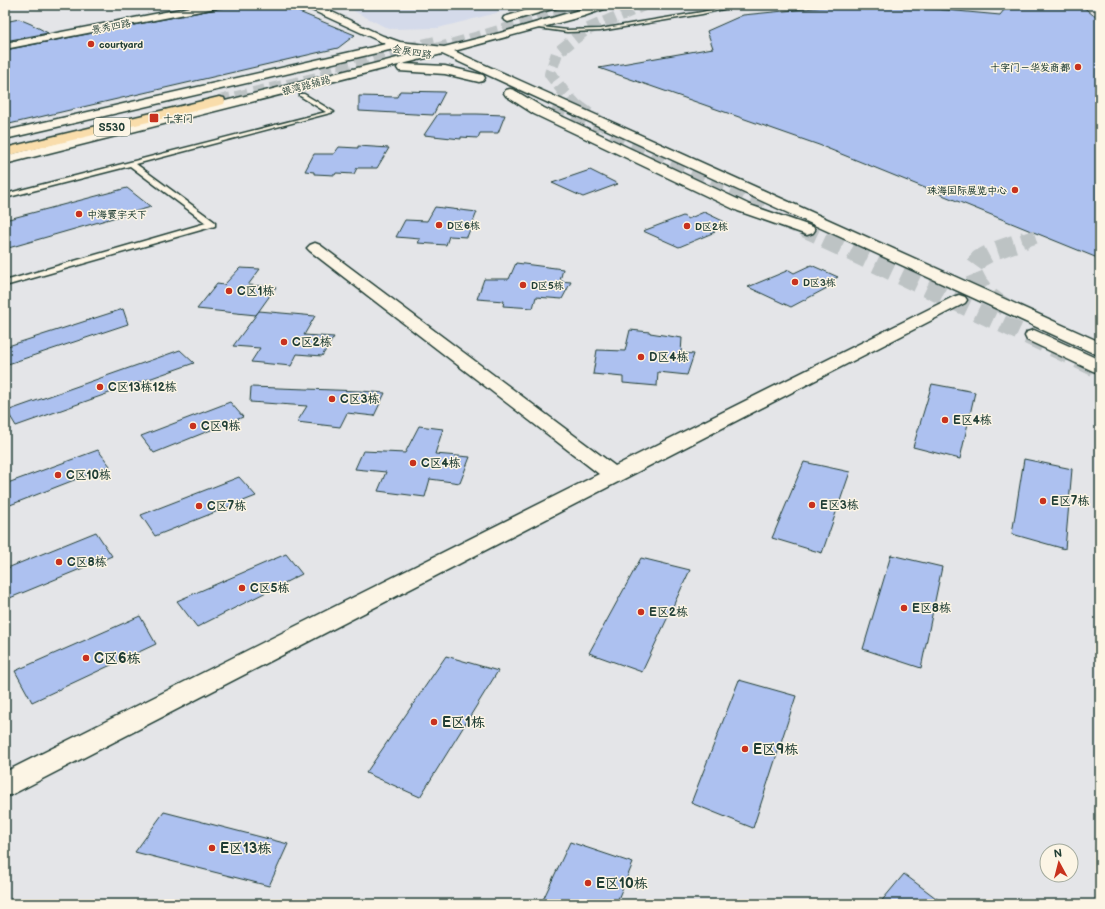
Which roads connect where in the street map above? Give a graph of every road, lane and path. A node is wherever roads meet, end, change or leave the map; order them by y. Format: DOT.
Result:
graph roads {
  1 [pos="202,5"];
  2 [pos="216,5"];
  3 [pos="295,5"];
  4 [pos="309,5"];
  5 [pos="555,5"];
  6 [pos="606,5"];
  7 [pos="738,5"];
  8 [pos="497,21"];
  9 [pos="533,27"];
  10 [pos="521,31"];
  11 [pos="431,37"];
  12 [pos="5,43"];
  13 [pos="5,46"];
  14 [pos="392,46"];
  15 [pos="495,48"];
  16 [pos="437,52"];
  17 [pos="489,59"];
  18 [pos="366,70"];
  19 [pos="280,71"];
  20 [pos="482,79"];
  21 [pos="503,83"];
  22 [pos="279,92"];
  23 [pos="302,95"];
  24 [pos="551,111"];
  25 [pos="5,135"];
  26 [pos="5,144"];
  27 [pos="5,152"];
  28 [pos="5,160"];
  29 [pos="132,164"];
  30 [pos="5,196"];
  31 [pos="315,248"];
  32 [pos="5,284"];
  33 [pos="959,300"];
  34 [pos="1100,349"];
  35 [pos="1100,367"];
  36 [pos="614,475"];
  37 [pos="5,785"];
  1 -- 12 [label="street, 景秀四路"];
  2 -- 13 [label="street, 景秀四路"];
  3 -- 14 [label="main road, 会展四路"];
  4 -- 14 [label="main road, 会展四路"];
  5 -- 8 [label="main road"];
  6 -- 9 [label="main road, 银湾路辅路"];
  7 -- 9 [label="lane"];
  9 -- 10 [label="main road, 银湾路辅路"];
  10 -- 15 [label="main road"];
  10 -- 16 [label="main road, 银湾路辅路"];
  11 -- 14 [label="main road, 银湾路辅路"];
  14 -- 16 [label="main road"];
  14 -- 19 [label="main road, 银湾路辅路"];
  16 -- 18 [label="main road, 银湾路辅路"];
  16 -- 20 [label="main road, 会展四路"];
  16 -- 21 [label="main road, 会展四路"];
  17 -- 21 [label="main road"];
  18 -- 20 [label="main road"];
  18 -- 22 [label="main road, 银湾路辅路"];
  19 -- 22 [label="main road"];
  19 -- 25 [label="main road, 银湾路辅路"];
  20 -- 21 [label="main road, 会展四路"];
  21 -- 24 [label="main road"];
  21 -- 33 [label="main road"];
  21 -- 34 [label="main road"];
  22 -- 28 [label="main road, 银湾路辅路"];
  23 -- 29 [label="lane"];
  26 -- 27 [label="highway, S530"];
  29 -- 30 [label="lane"];
  29 -- 32 [label="lane"];
  31 -- 36 [label="street"];
  33 -- 35 [label="main road"];
  33 -- 36 [label="street"];
  36 -- 37 [label="street"];
}
